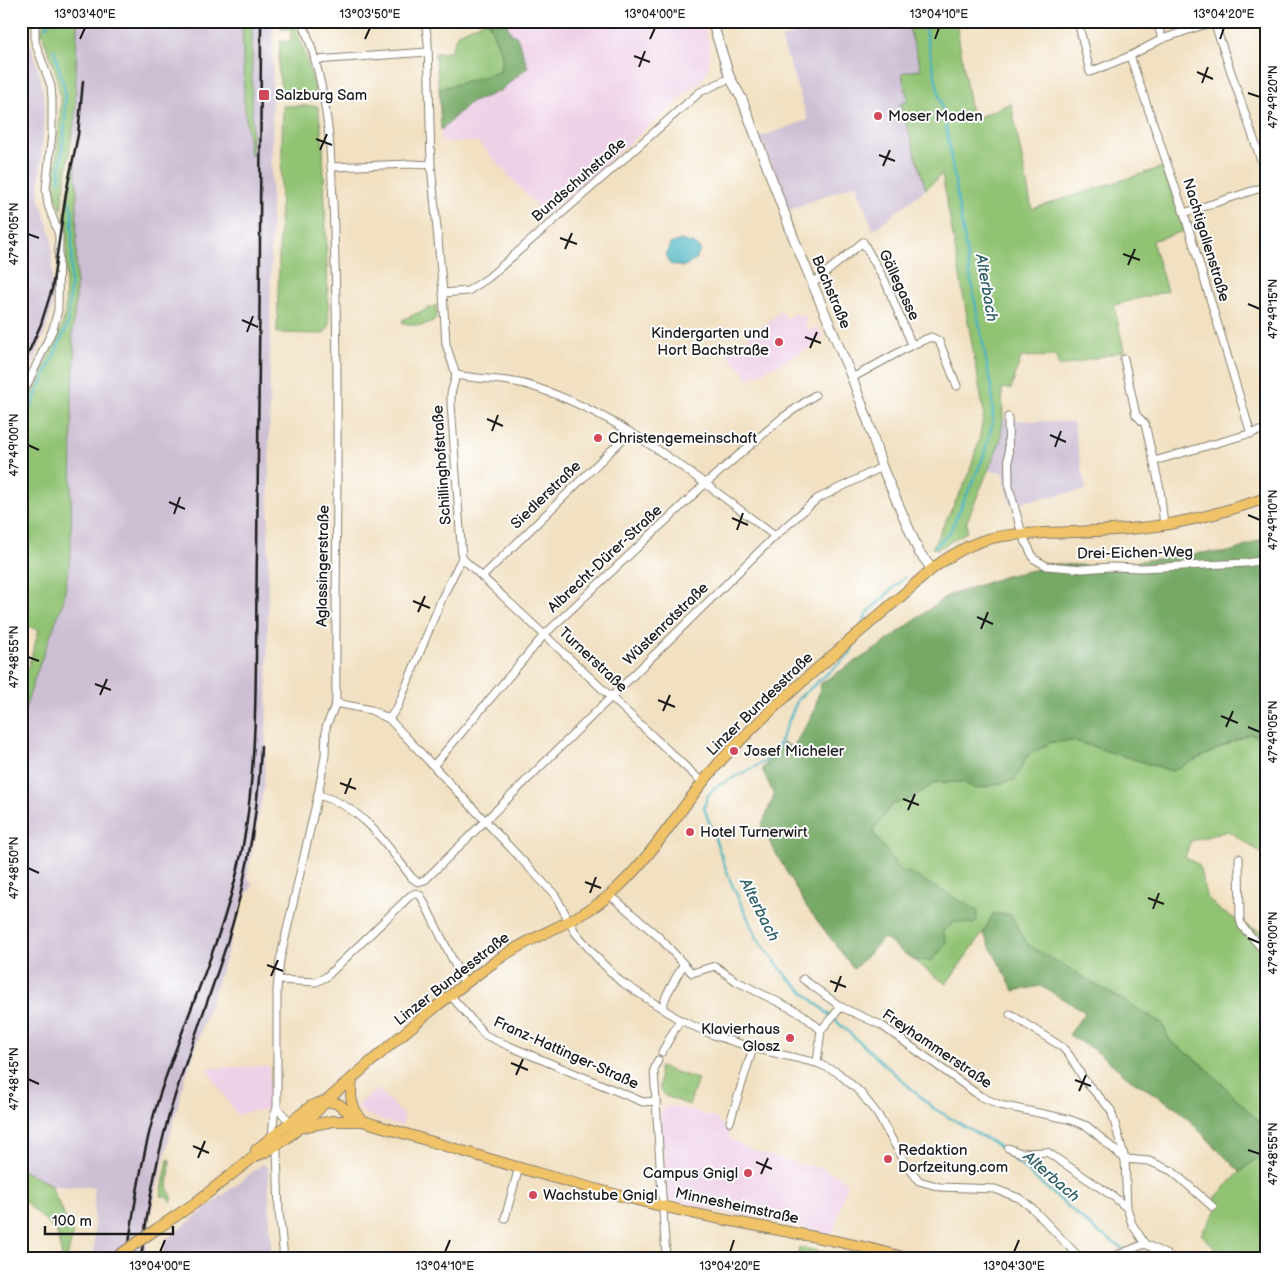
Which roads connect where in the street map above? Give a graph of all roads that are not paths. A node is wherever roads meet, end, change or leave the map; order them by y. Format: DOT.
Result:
graph roads {
  1 [pos="36,21"];
  2 [pos="302,21"];
  3 [pos="425,21"];
  4 [pos="712,21"];
  5 [pos="1078,21"];
  6 [pos="1157,21"];
  7 [pos="1215,22"];
  8 [pos="1162,39"];
  9 [pos="428,52"];
  10 [pos="1130,56"];
  11 [pos="315,60"];
  12 [pos="730,78"];
  13 [pos="432,165"];
  14 [pos="332,166"];
  15 [pos="1266,175"];
  16 [pos="1266,179"];
  17 [pos="1184,213"];
  18 [pos="812,284"];
  19 [pos="443,293"];
  20 [pos="912,345"];
  21 [pos="1124,359"];
  22 [pos="456,376"];
  23 [pos="852,378"];
  24 [pos="957,386"];
  25 [pos="815,395"];
  26 [pos="21,398"];
  27 [pos="1008,417"];
  28 [pos="1266,429"];
  29 [pos="630,432"];
  30 [pos="1250,434"];
  31 [pos="1154,461"];
  32 [pos="882,467"];
  33 [pos="705,484"];
  34 [pos="1266,498"];
  35 [pos="1164,526"];
  36 [pos="1022,534"];
  37 [pos="776,536"];
  38 [pos="462,558"];
  39 [pos="1266,560"];
  40 [pos="932,569"];
  41 [pos="482,577"];
  42 [pos="545,634"];
  43 [pos="612,696"];
  44 [pos="336,703"];
  45 [pos="389,719"];
  46 [pos="434,765"];
  47 [pos="703,783"];
  48 [pos="318,795"];
  49 [pos="484,820"];
  50 [pos="1239,858"];
  51 [pos="610,895"];
  52 [pos="570,922"];
  53 [pos="1266,953"];
  54 [pos="684,965"];
  55 [pos="803,979"];
  56 [pos="278,980"];
  57 [pos="465,984"];
  58 [pos="451,996"];
  59 [pos="841,1007"];
  60 [pos="662,1008"];
  61 [pos="1010,1014"];
  62 [pos="680,1020"];
  63 [pos="821,1030"];
  64 [pos="753,1048"];
  65 [pos="662,1052"];
  66 [pos="658,1060"];
  67 [pos="817,1063"];
  68 [pos="352,1079"];
  69 [pos="326,1101"];
  70 [pos="656,1101"];
  71 [pos="277,1108"];
  72 [pos="333,1121"];
  73 [pos="363,1121"];
  74 [pos="730,1122"];
  75 [pos="295,1125"];
  76 [pos="272,1142"];
  77 [pos="1008,1148"];
  78 [pos="1125,1158"];
  79 [pos="519,1167"];
  80 [pos="663,1206"];
  81 [pos="1213,1207"];
  82 [pos="1127,1208"];
  83 [pos="504,1218"];
  84 [pos="1145,1244"];
  85 [pos="114,1258"];
  86 [pos="284,1258"];
  87 [pos="666,1258"];
  88 [pos="906,1258"];
  89 [pos="1080,1258"];
  90 [pos="1110,1258"];
  91 [pos="1173,1258"];
  1 -- 26 [label="street"];
  2 -- 11 [label="street, Aglassingerstraße"];
  3 -- 9 [label="street, Schillinghofstraße"];
  4 -- 12 [label="street, Bachstraße"];
  5 -- 10 [label="street"];
  6 -- 8 [label="street"];
  7 -- 8 [label="street"];
  7 -- 15 [label="street"];
  8 -- 10 [label="street"];
  9 -- 11 [label="street"];
  9 -- 13 [label="street, Schillinghofstraße"];
  10 -- 17 [label="street, Nachtigallenstraße"];
  11 -- 14 [label="street, Aglassingerstraße"];
  12 -- 18 [label="street, Bachstraße"];
  12 -- 19 [label="street, Bundschuhstraße"];
  13 -- 14 [label="street"];
  13 -- 19 [label="street, Schillinghofstraße"];
  14 -- 44 [label="street, Aglassingerstraße"];
  16 -- 17 [label="street"];
  17 -- 30 [label="street, Nachtigallenstraße"];
  18 -- 20 [label="street, Gällegasse"];
  18 -- 23 [label="street, Bachstraße"];
  19 -- 22 [label="street, Schillinghofstraße"];
  20 -- 23 [label="street"];
  20 -- 24 [label="street"];
  21 -- 31 [label="street"];
  22 -- 29 [label="street"];
  22 -- 38 [label="street, Schillinghofstraße"];
  23 -- 32 [label="street, Bachstraße"];
  25 -- 33 [label="street, Albrecht-Dürer-Straße"];
  27 -- 36 [label="street, Drei-Eichen-Weg"];
  28 -- 30 [label="street"];
  29 -- 33 [label="street"];
  29 -- 41 [label="street, Siedlerstraße"];
  30 -- 31 [label="street"];
  31 -- 35 [label="street"];
  32 -- 37 [label="street, Wüstenrotstraße"];
  32 -- 40 [label="street, Bachstraße"];
  33 -- 37 [label="street"];
  33 -- 42 [label="street, Albrecht-Dürer-Straße"];
  34 -- 35 [label="main road, Linzer Bundesstraße"];
  35 -- 36 [label="main road, Linzer Bundesstraße"];
  36 -- 39 [label="street, Drei-Eichen-Weg"];
  36 -- 40 [label="main road, Linzer Bundesstraße"];
  37 -- 43 [label="street, Wüstenrotstraße"];
  38 -- 41 [label="street, Turnerstraße"];
  38 -- 45 [label="street"];
  40 -- 47 [label="main road, Linzer Bundesstraße"];
  41 -- 42 [label="street, Turnerstraße"];
  42 -- 43 [label="street, Turnerstraße"];
  42 -- 46 [label="street, Albrecht-Dürer-Straße"];
  43 -- 47 [label="street, Turnerstraße"];
  43 -- 49 [label="street, Wüstenrotstraße"];
  44 -- 45 [label="street"];
  44 -- 48 [label="street, Aglassingerstraße"];
  45 -- 46 [label="street"];
  46 -- 49 [label="street"];
  47 -- 51 [label="main road, Linzer Bundesstraße"];
  48 -- 49 [label="street, Wüstenrotstraße"];
  48 -- 56 [label="street, Aglassingerstraße"];
  49 -- 52 [label="street"];
  50 -- 53 [label="street"];
  51 -- 52 [label="main road, Linzer Bundesstraße"];
  51 -- 54 [label="street"];
  52 -- 57 [label="main road, Linzer Bundesstraße"];
  52 -- 60 [label="street"];
  54 -- 60 [label="street"];
  54 -- 63 [label="street"];
  55 -- 59 [label="street, Freyhammerstraße"];
  56 -- 57 [label="street"];
  56 -- 71 [label="street, Aglassingerstraße"];
  57 -- 58 [label="main road, Linzer Bundesstraße"];
  58 -- 68 [label="main road, Linzer Bundesstraße"];
  58 -- 70 [label="street, Franz-Hattinger-Straße"];
  59 -- 63 [label="street"];
  59 -- 78 [label="street, Freyhammerstraße"];
  60 -- 62 [label="street"];
  61 -- 78 [label="street"];
  62 -- 64 [label="street"];
  62 -- 65 [label="street"];
  63 -- 67 [label="street"];
  64 -- 67 [label="street"];
  64 -- 74 [label="street"];
  66 -- 70 [label="street"];
  67 -- 89 [label="street"];
  68 -- 69 [label="main road, Linzer Bundesstraße"];
  68 -- 73 [label="main road"];
  69 -- 72 [label="main road"];
  69 -- 73 [label="main road, Minnesheimstraße"];
  69 -- 75 [label="main road, Linzer Bundesstraße"];
  70 -- 80 [label="street"];
  71 -- 75 [label="street"];
  71 -- 76 [label="street, Aglassingerstraße"];
  72 -- 73 [label="main road, Minnesheimstraße"];
  72 -- 75 [label="main road, Minnesheimstraße"];
  73 -- 79 [label="main road, Minnesheimstraße"];
  75 -- 76 [label="main road, Linzer Bundesstraße"];
  76 -- 85 [label="main road, Linzer Bundesstraße, bridge"];
  76 -- 86 [label="street, Aglassingerstraße"];
  77 -- 82 [label="street"];
  78 -- 81 [label="street"];
  78 -- 82 [label="street"];
  79 -- 80 [label="main road, Minnesheimstraße"];
  79 -- 83 [label="street"];
  80 -- 87 [label="street"];
  80 -- 88 [label="main road, Minnesheimstraße"];
  82 -- 84 [label="street"];
  84 -- 90 [label="street"];
  84 -- 91 [label="street"];
}
